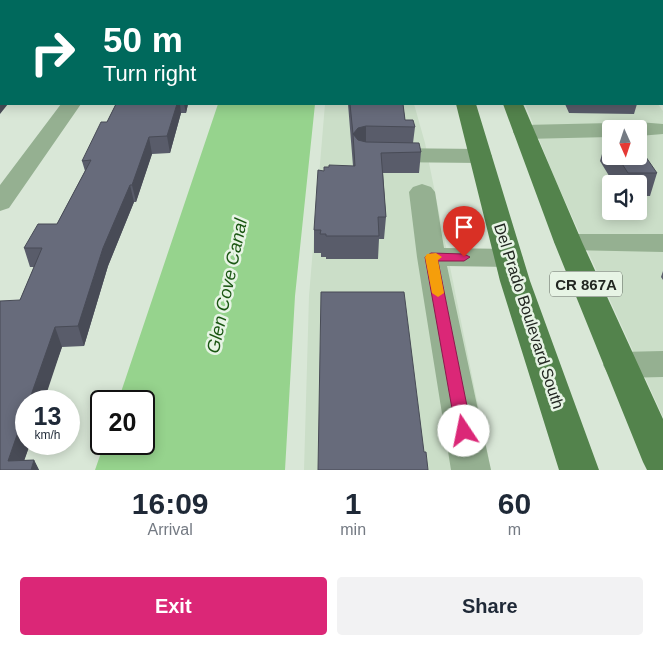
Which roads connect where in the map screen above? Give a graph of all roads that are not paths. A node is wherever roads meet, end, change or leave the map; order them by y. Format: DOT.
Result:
graph roads {
  1 [pos="568,0"];
  2 [pos="590,0"];
  3 [pos="70,105"];
  4 [pos="466,105"];
  5 [pos="513,105"];
  6 [pos="602,130"];
  7 [pos="524,132"];
  8 [pos="366,154"];
  9 [pos="480,156"];
  10 [pos="422,192"];
  11 [pos="0,203"];
  12 [pos="568,242"];
  13 [pos="663,243"];
  14 [pos="431,257"];
  15 [pos="509,258"];
  16 [pos="663,364"];
  17 [pos="620,366"];
  18 [pos="663,462"];
  19 [pos="471,470"];
  20 [pos="579,470"];
  1 -- 2 [label="street"];
  3 -- 11 [label="street"];
  4 -- 9 [label="main road, Del Prado Boulevard South"];
  5 -- 7 [label="main road, CR 867A"];
  6 -- 7 [label="street"];
  7 -- 12 [label="main road, CR 867A"];
  8 -- 9 [label="street"];
  9 -- 15 [label="main road, Del Prado Boulevard South"];
  10 -- 14 [label="street"];
  12 -- 13 [label="street"];
  12 -- 17 [label="main road, CR 867A"];
  14 -- 15 [label="street"];
  14 -- 19 [label="street"];
  15 -- 20 [label="main road, Del Prado Boulevard South"];
  16 -- 17 [label="street"];
  17 -- 18 [label="main road, CR 867A"];
}
